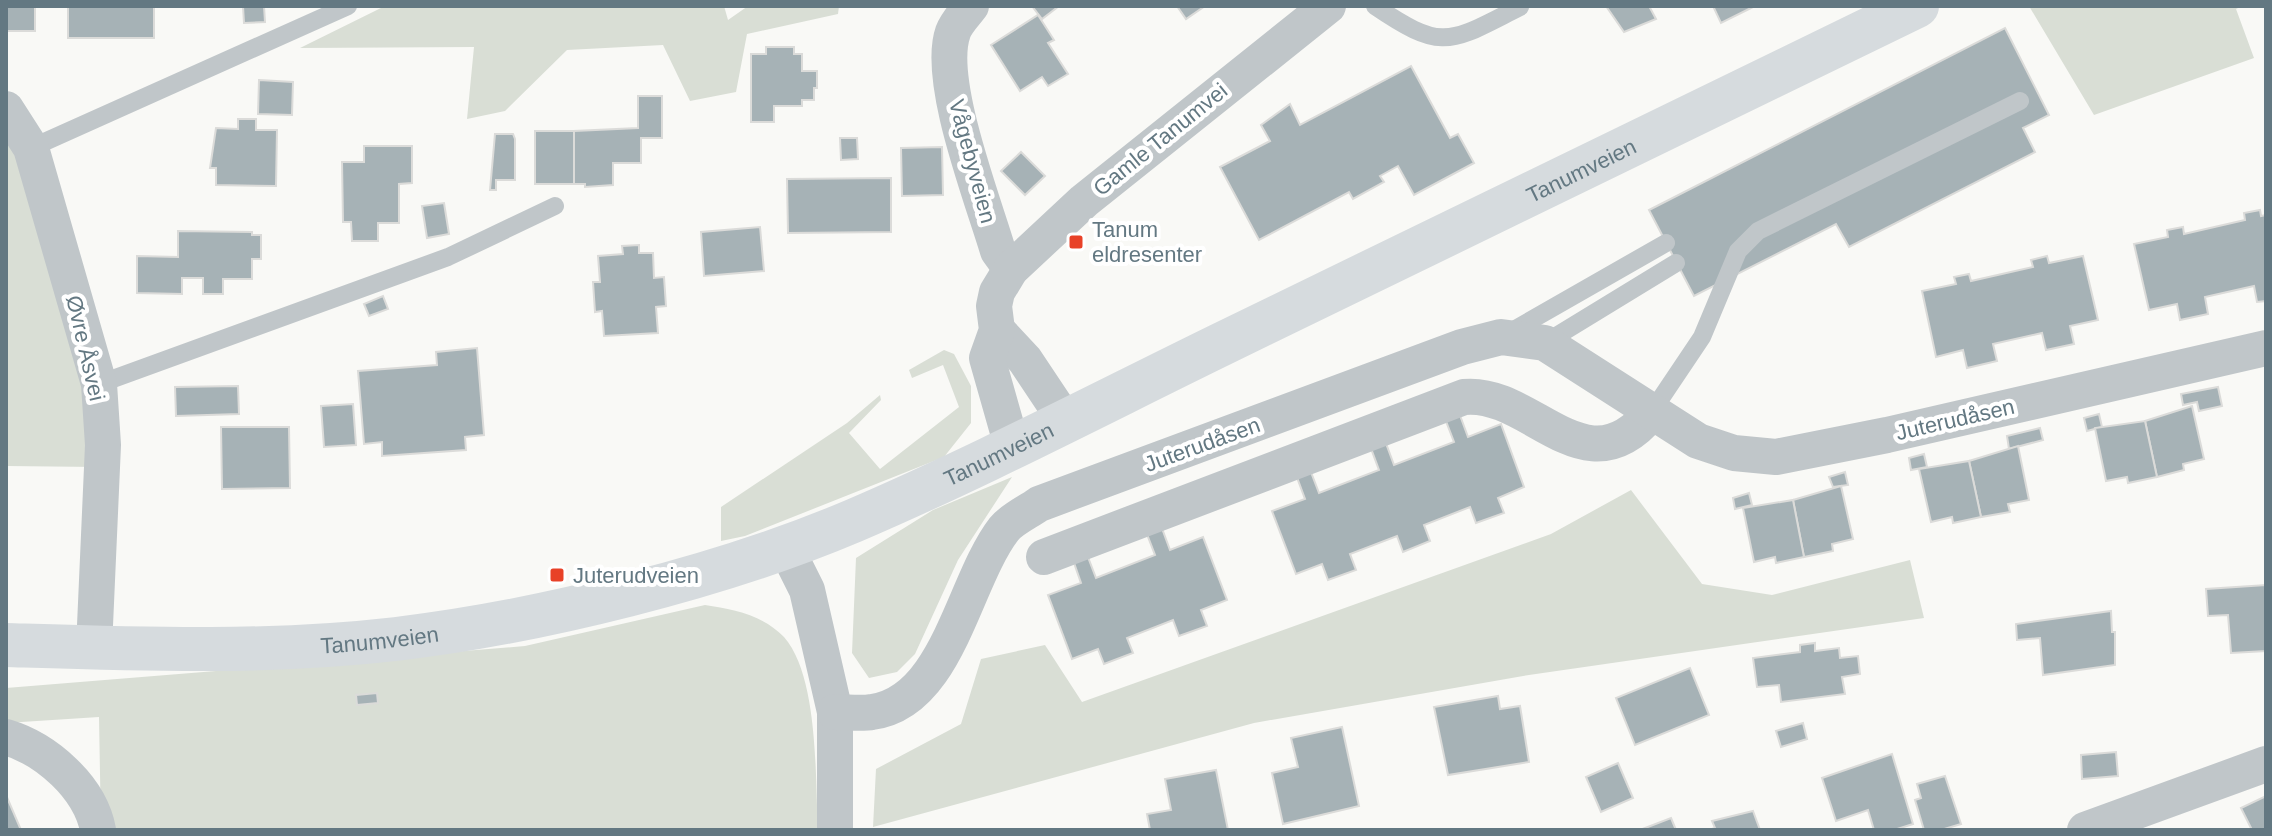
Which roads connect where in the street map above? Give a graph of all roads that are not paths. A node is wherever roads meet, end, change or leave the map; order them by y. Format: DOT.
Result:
graph roads {
  1 [pos="348,6"];
  2 [pos="1328,6"];
  3 [pos="1375,6"];
  4 [pos="1917,6"];
  5 [pos="1520,7"];
  6 [pos="954,14"];
  7 [pos="2020,101"];
  8 [pos="6,109"];
  9 [pos="31,148"];
  10 [pos="555,206"];
  11 [pos="1666,243"];
  12 [pos="1676,263"];
  13 [pos="1011,269"];
  14 [pos="997,330"];
  15 [pos="1501,337"];
  16 [pos="1545,343"];
  17 [pos="2266,348"];
  18 [pos="99,384"];
  19 [pos="1651,413"];
  20 [pos="1065,420"];
  21 [pos="1012,446"];
  22 [pos="785,546"];
  23 [pos="1044,557"];
  24 [pos="6,645"];
  25 [pos="94,648"];
  26 [pos="835,712"];
  27 [pos="6,737"];
  28 [pos="2266,764"];
  29 [pos="98,830"];
  30 [pos="835,830"];
  31 [pos="2085,830"];
  1 -- 9 [label="lane"];
  2 -- 13 [label="street, Gamle Tanumvei"];
  3 -- 5 [label="lane"];
  4 -- 20 [label="main road, Tanumveien"];
  6 -- 13 [label="street, Vågebyveien"];
  7 -- 19 [label="lane"];
  8 -- 9 [label="street, Øvre Åsvei"];
  9 -- 18 [label="street, Øvre Åsvei"];
  10 -- 18 [label="lane"];
  11 -- 15 [label="lane"];
  12 -- 16 [label="lane"];
  13 -- 14 [label="street, Gamle Tanumvei"];
  14 -- 20 [label="street"];
  14 -- 21 [label="street, Gamle Tanumvei"];
  15 -- 16 [label="street, Juterudåsen"];
  15 -- 26 [label="street, Juterudåsen"];
  16 -- 19 [label="street, Juterudåsen"];
  17 -- 19 [label="street, Juterudåsen"];
  18 -- 25 [label="street, Øvre Åsvei"];
  19 -- 23 [label="street"];
  20 -- 21 [label="main road, Tanumveien"];
  21 -- 22 [label="main road, Tanumveien"];
  22 -- 25 [label="main road, Tanumveien"];
  22 -- 26 [label="street"];
  24 -- 25 [label="main road, Tanumveien"];
  26 -- 30 [label="street"];
  27 -- 29 [label="street"];
  28 -- 31 [label="street"];
}
